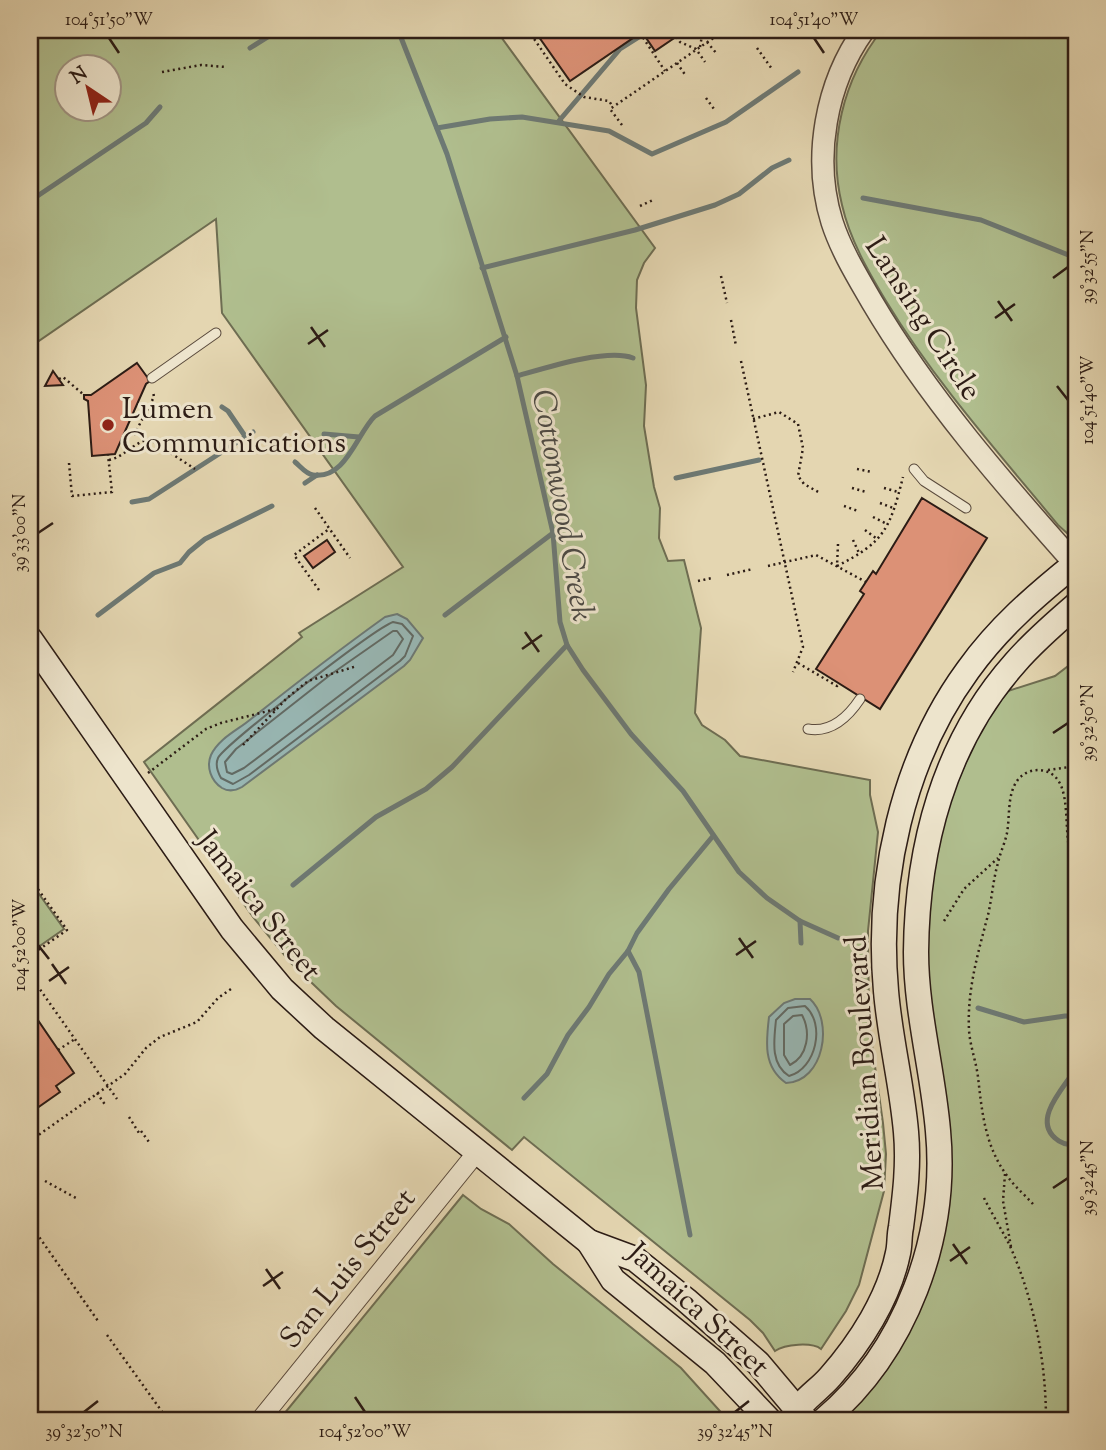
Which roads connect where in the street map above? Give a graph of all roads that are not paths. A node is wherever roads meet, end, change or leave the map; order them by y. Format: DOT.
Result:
graph roads {
  1 [pos="864,30"];
  2 [pos="216,333"];
  3 [pos="152,378"];
  4 [pos="914,469"];
  5 [pos="966,508"];
  6 [pos="1076,564"];
  7 [pos="1076,605"];
  8 [pos="30,639"];
  9 [pos="860,699"];
  10 [pos="808,729"];
  11 [pos="477,1152"];
  12 [pos="589,1242"];
  13 [pos="805,1417"];
  14 [pos="260,1420"];
  15 [pos="769,1420"];
  1 -- 6 [label="street, Lansing Circle"];
  2 -- 3 [label="lane"];
  4 -- 5 [label="lane"];
  6 -- 13 [label="main road, Meridian Boulevard"];
  7 -- 13 [label="main road, Meridian Boulevard"];
  8 -- 11 [label="main road, Jamaica Street"];
  9 -- 10 [label="lane"];
  11 -- 12 [label="main road, Jamaica Street"];
  11 -- 14 [label="street, San Luis Street"];
  12 -- 13 [label="main road, Jamaica Street"];
  12 -- 15 [label="main road, Jamaica Street"];
}
